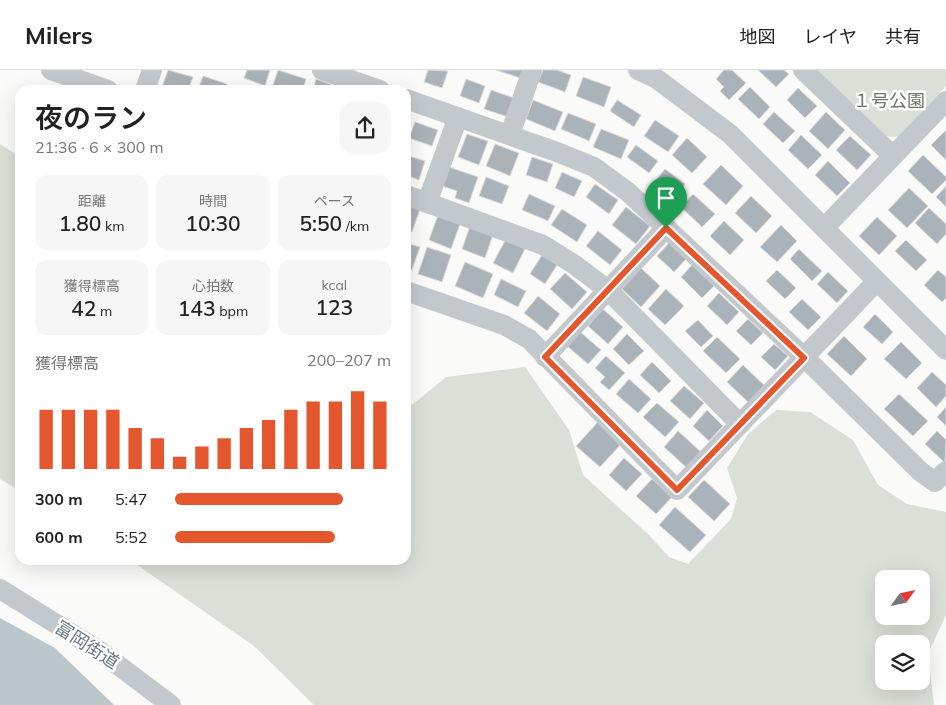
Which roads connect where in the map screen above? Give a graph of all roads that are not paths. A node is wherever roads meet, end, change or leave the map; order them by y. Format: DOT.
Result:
graph roads {
  1 [pos="51,70"];
  2 [pos="152,70"];
  3 [pos="322,70"];
  4 [pos="532,70"];
  5 [pos="638,70"];
  6 [pos="803,70"];
  7 [pos="673,79"];
  8 [pos="94,85"];
  9 [pos="147,85"];
  10 [pos="366,85"];
  11 [pos="411,101"];
  12 [pos="946,101"];
  13 [pos="458,117"];
  14 [pos="510,135"];
  15 [pos="893,156"];
  16 [pos="411,197"];
  17 [pos="427,203"];
  18 [pos="666,228"];
  19 [pos="824,228"];
  20 [pos="877,280"];
  21 [pos="608,290"];
  22 [pos="411,293"];
  23 [pos="946,350"];
  24 [pos="545,357"];
  25 [pos="804,358"];
  26 [pos="740,424"];
  27 [pos="946,470"];
  28 [pos="0,590"];
  29 [pos="171,705"];
  1 -- 8 [label="street"];
  2 -- 9 [label="street"];
  3 -- 10 [label="street"];
  4 -- 14 [label="street"];
  5 -- 7 [label="street"];
  6 -- 15 [label="street"];
  7 -- 19 [label="street"];
  11 -- 13 [label="street"];
  12 -- 15 [label="street"];
  13 -- 14 [label="street"];
  13 -- 17 [label="street"];
  14 -- 18 [label="street"];
  15 -- 19 [label="street"];
  16 -- 17 [label="street"];
  17 -- 21 [label="street"];
  18 -- 21 [label="street"];
  18 -- 25 [label="street"];
  19 -- 20 [label="street"];
  20 -- 23 [label="street"];
  20 -- 25 [label="street"];
  21 -- 24 [label="street"];
  21 -- 26 [label="street"];
  22 -- 24 [label="street"];
  24 -- 26 [label="street"];
  25 -- 26 [label="street"];
  25 -- 27 [label="street"];
  28 -- 29 [label="street, 富岡街道"];
}
